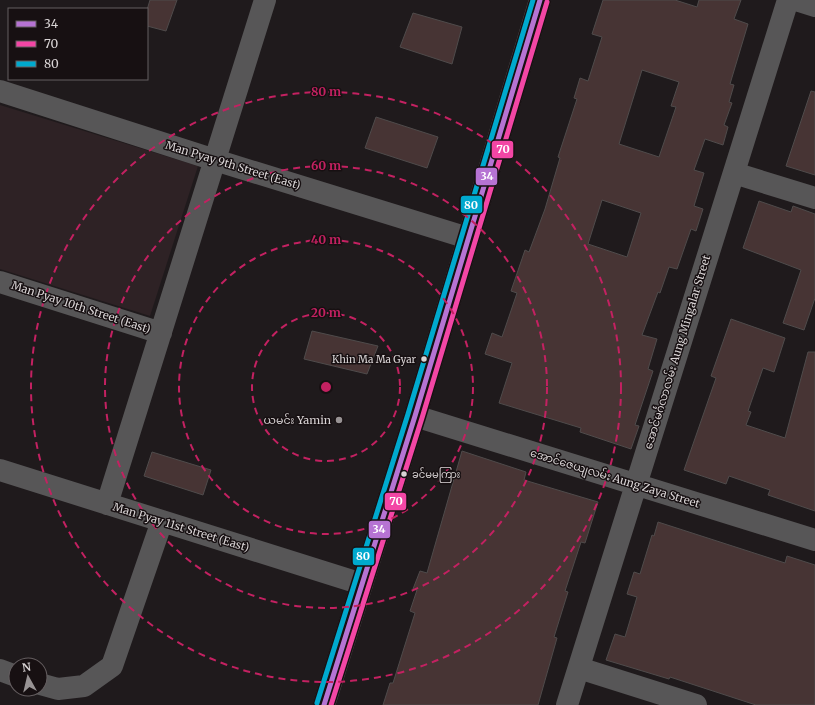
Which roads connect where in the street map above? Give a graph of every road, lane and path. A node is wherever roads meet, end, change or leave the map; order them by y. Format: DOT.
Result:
graph roads {
  1 [pos="265,0"];
  2 [pos="540,0"];
  3 [pos="788,0"];
  4 [pos="796,0"];
  5 [pos="815,6"];
  6 [pos="0,91"];
  7 [pos="215,160"];
  8 [pos="734,172"];
  9 [pos="815,198"];
  10 [pos="468,238"];
  11 [pos="0,282"];
  12 [pos="161,333"];
  13 [pos="414,416"];
  14 [pos="0,470"];
  15 [pos="636,485"];
  16 [pos="107,504"];
  17 [pos="162,521"];
  18 [pos="815,540"];
  19 [pos="362,584"];
  20 [pos="578,668"];
  21 [pos="50,693"];
  22 [pos="324,705"];
  23 [pos="567,705"];
  24 [pos="696,705"];
  1 -- 7 [label="street"];
  2 -- 10 [label="main road"];
  3 -- 8 [label="street, အောင်မင်္ဂလာလမ်း Aung Mingalar Street"];
  4 -- 5 [label="street"];
  6 -- 7 [label="street, Man Pyay 9th Street (East)"];
  7 -- 10 [label="street, Man Pyay 9th Street (East)"];
  7 -- 12 [label="street"];
  8 -- 9 [label="street"];
  8 -- 15 [label="street, အောင်မင်္ဂလာလမ်း Aung Mingalar Street"];
  10 -- 13 [label="main road"];
  11 -- 12 [label="street, Man Pyay 10th Street (East)"];
  12 -- 16 [label="street"];
  13 -- 15 [label="street, အောင်ဇေယျလမ်း Aung Zaya Street"];
  13 -- 19 [label="main road"];
  14 -- 16 [label="street, Man Pyay 11st Street (East)"];
  15 -- 18 [label="street, အောင်ဇေယျလမ်း Aung Zaya Street"];
  15 -- 20 [label="street, အောင်မင်္ဂလာလမ်း Aung Mingalar Street"];
  16 -- 17 [label="street, Man Pyay 11st Street (East)"];
  17 -- 19 [label="street, Man Pyay 11st Street (East)"];
  17 -- 21 [label="street"];
  19 -- 22 [label="main road"];
  20 -- 23 [label="street, အောင်မင်္ဂလာလမ်း Aung Mingalar Street"];
  20 -- 24 [label="street"];
}
